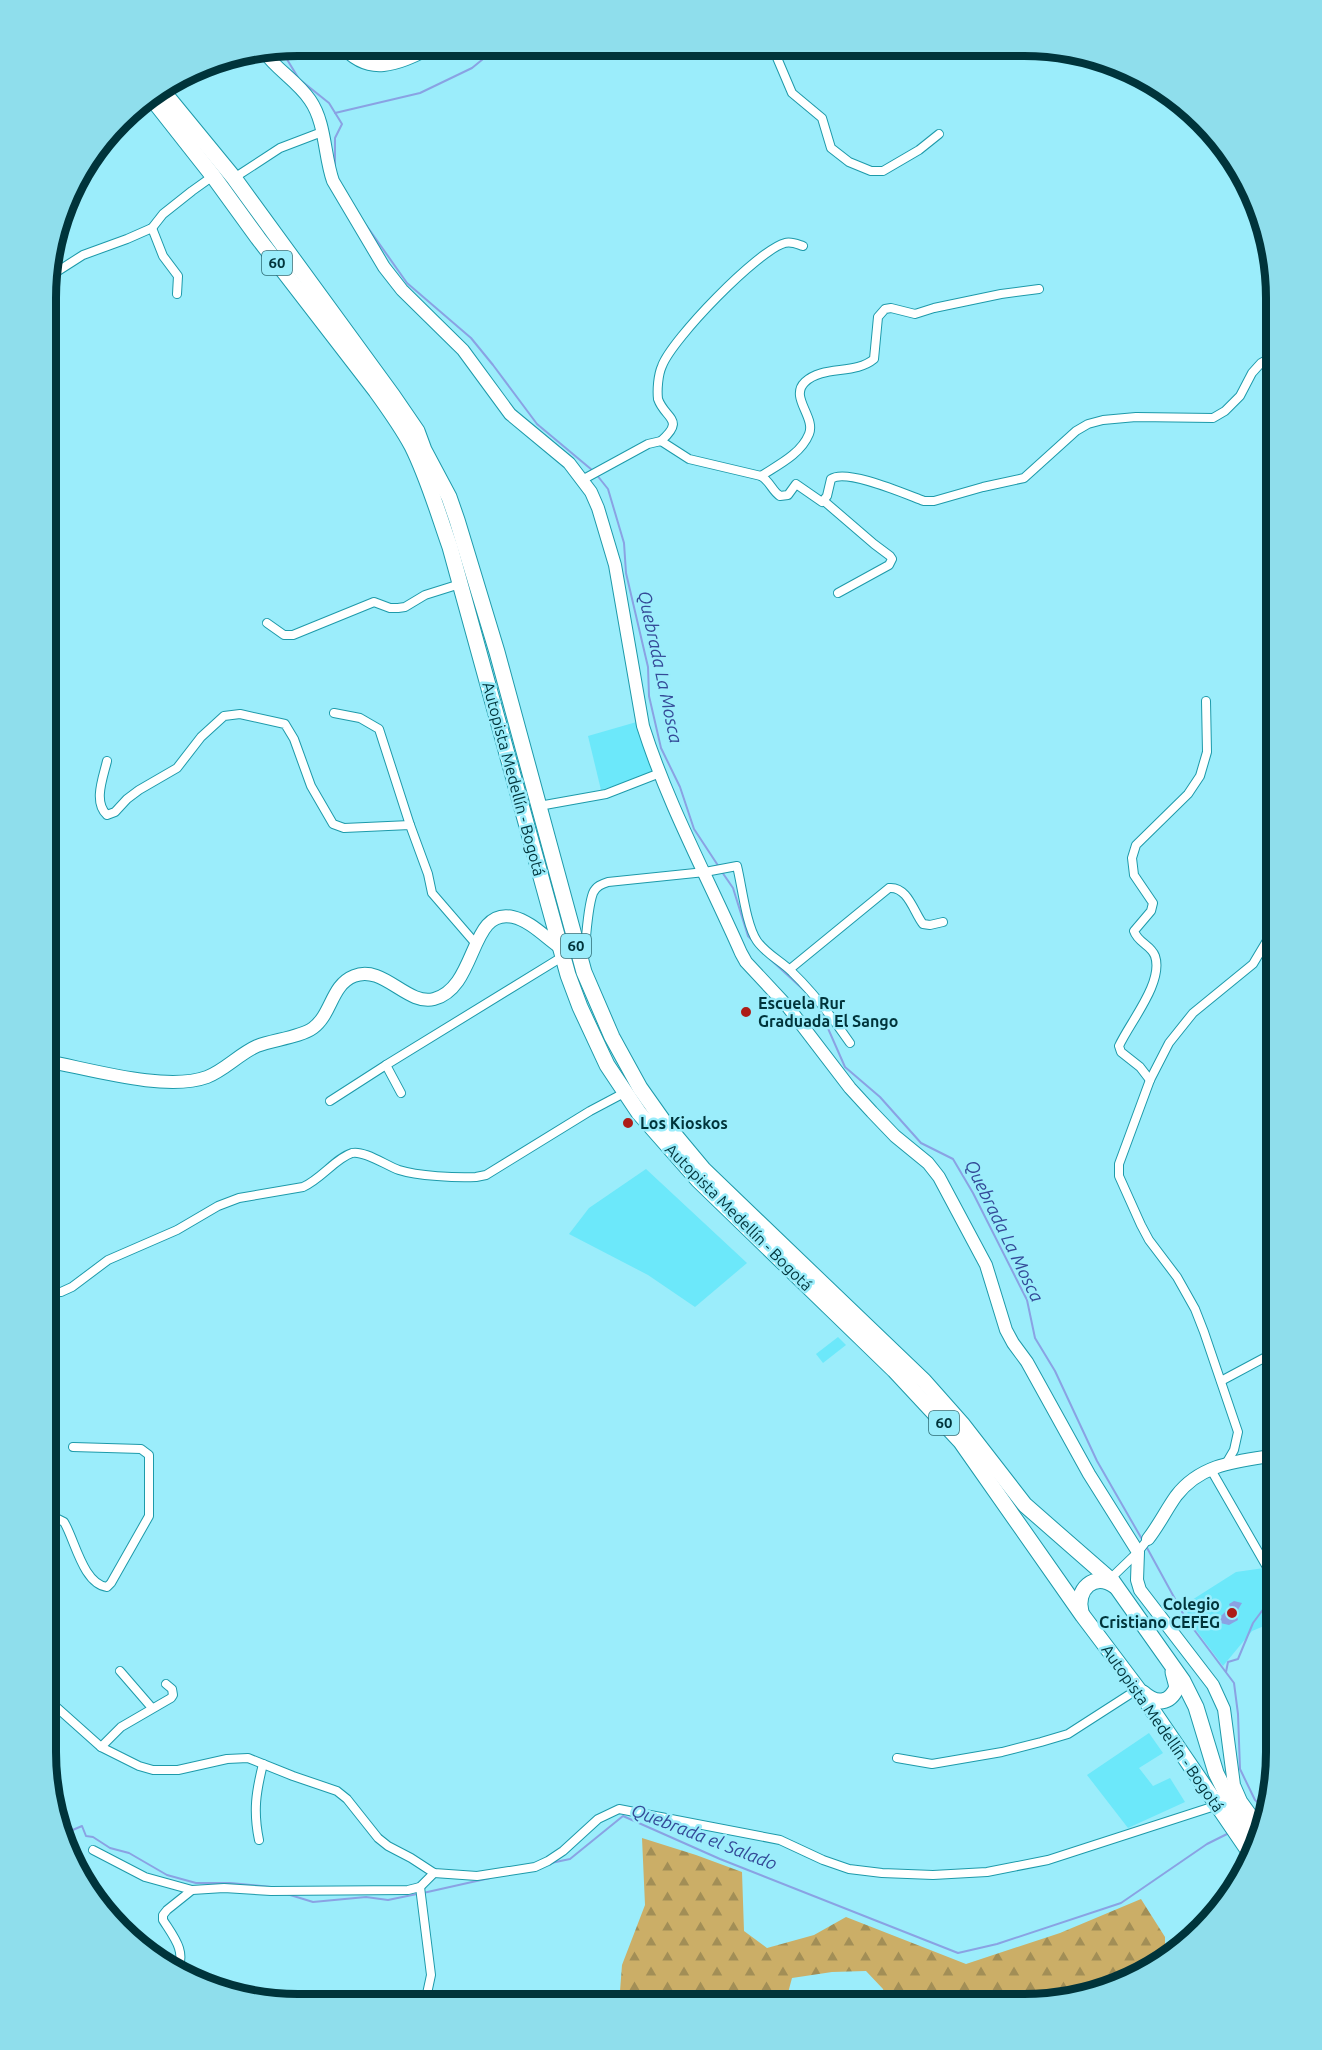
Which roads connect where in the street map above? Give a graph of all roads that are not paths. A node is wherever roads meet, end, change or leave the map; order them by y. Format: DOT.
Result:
graph roads {
  1 [pos="353,56"];
  2 [pos="412,56"];
  3 [pos="776,56"];
  4 [pos="269,58"];
  5 [pos="166,95"];
  6 [pos="155,102"];
  7 [pos="322,132"];
  8 [pos="939,134"];
  9 [pos="213,176"];
  10 [pos="234,178"];
  11 [pos="152,228"];
  12 [pos="803,246"];
  13 [pos="57,271"];
  14 [pos="1039,289"];
  15 [pos="177,294"];
  16 [pos="1266,360"];
  17 [pos="661,441"];
  18 [pos="761,476"];
  19 [pos="586,478"];
  20 [pos="824,501"];
  21 [pos="460,584"];
  22 [pos="838,593"];
  23 [pos="267,623"];
  24 [pos="1206,701"];
  25 [pos="334,712"];
  26 [pos="107,761"];
  27 [pos="660,773"];
  28 [pos="539,806"];
  29 [pos="410,825"];
  30 [pos="711,871"];
  31 [pos="943,922"];
  32 [pos="1266,942"];
  33 [pos="476,944"];
  34 [pos="560,951"];
  35 [pos="790,969"];
  36 [pos="584,972"];
  37 [pos="850,1043"];
  38 [pos="56,1063"];
  39 [pos="386,1065"];
  40 [pos="1150,1080"];
  41 [pos="401,1092"];
  42 [pos="624,1093"];
  43 [pos="330,1101"];
  44 [pos="56,1292"];
  45 [pos="1266,1357"];
  46 [pos="1221,1381"];
  47 [pos="73,1447"];
  48 [pos="1266,1456"];
  49 [pos="1227,1462"];
  50 [pos="1210,1468"];
  51 [pos="56,1519"];
  52 [pos="1143,1546"];
  53 [pos="1266,1565"];
  54 [pos="1114,1584"];
  55 [pos="1083,1616"];
  56 [pos="1168,1657"];
  57 [pos="120,1671"];
  58 [pos="166,1684"];
  59 [pos="1138,1689"];
  60 [pos="56,1707"];
  61 [pos="152,1708"];
  62 [pos="100,1747"];
  63 [pos="897,1758"];
  64 [pos="263,1764"];
  65 [pos="1218,1805"];
  66 [pos="1256,1822"];
  67 [pos="1252,1834"];
  68 [pos="259,1840"];
  69 [pos="1246,1849"];
  70 [pos="93,1850"];
  71 [pos="434,1873"];
  72 [pos="420,1887"];
  73 [pos="192,1890"];
  74 [pos="179,1963"];
  75 [pos="427,1994"];
  1 -- 2 [label="street"];
  3 -- 8 [label="street"];
  4 -- 7 [label="street"];
  5 -- 10 [label="highway, Autopista Medellín - Bogotá / 60"];
  6 -- 9 [label="highway, Autopista Medellín - Bogotá / 60"];
  7 -- 10 [label="street"];
  7 -- 19 [label="street"];
  9 -- 11 [label="street"];
  9 -- 21 [label="highway, Autopista Medellín - Bogotá / 60"];
  10 -- 28 [label="highway, Autopista Medellín - Bogotá / 60"];
  11 -- 13 [label="street"];
  11 -- 15 [label="street"];
  12 -- 17 [label="street"];
  14 -- 18 [label="street"];
  16 -- 20 [label="street"];
  17 -- 18 [label="street"];
  17 -- 19 [label="street"];
  18 -- 20 [label="street"];
  19 -- 27 [label="street"];
  20 -- 22 [label="street"];
  21 -- 23 [label="street"];
  21 -- 34 [label="highway, Autopista Medellín - Bogotá / 60"];
  24 -- 40 [label="street"];
  25 -- 29 [label="street"];
  26 -- 29 [label="street"];
  27 -- 28 [label="street"];
  27 -- 30 [label="street"];
  28 -- 36 [label="highway, Autopista Medellín - Bogotá / 60"];
  29 -- 33 [label="street"];
  30 -- 35 [label="street"];
  30 -- 36 [label="street"];
  30 -- 52 [label="street"];
  31 -- 35 [label="street"];
  32 -- 40 [label="street"];
  33 -- 34 [label="street"];
  33 -- 38 [label="street"];
  34 -- 39 [label="street"];
  34 -- 42 [label="highway, Autopista Medellín - Bogotá / 60"];
  35 -- 37 [label="street"];
  36 -- 54 [label="highway, Autopista Medellín - Bogotá / 60"];
  39 -- 41 [label="street"];
  39 -- 43 [label="street"];
  40 -- 46 [label="street"];
  42 -- 44 [label="street"];
  42 -- 55 [label="highway, Autopista Medellín - Bogotá / 60"];
  45 -- 46 [label="street"];
  46 -- 49 [label="street"];
  47 -- 51 [label="street"];
  48 -- 49 [label="street"];
  49 -- 50 [label="street"];
  50 -- 52 [label="street"];
  50 -- 53 [label="street"];
  52 -- 54 [label="street"];
  52 -- 66 [label="street"];
  54 -- 55 [label="highway"];
  54 -- 56 [label="highway, Autopista Medellín - Bogotá / 60"];
  55 -- 59 [label="highway, Autopista Medellín - Bogotá / 60"];
  56 -- 59 [label="highway"];
  56 -- 67 [label="highway, Autopista Medellín - Bogotá / 60"];
  57 -- 61 [label="street"];
  58 -- 61 [label="street"];
  59 -- 63 [label="street"];
  59 -- 65 [label="highway, Autopista Medellín - Bogotá / 60"];
  60 -- 62 [label="street"];
  61 -- 62 [label="street"];
  62 -- 64 [label="street"];
  64 -- 68 [label="street"];
  64 -- 71 [label="street"];
  65 -- 69 [label="highway, Autopista Medellín - Bogotá / 60"];
  65 -- 71 [label="street"];
  70 -- 73 [label="street"];
  71 -- 72 [label="street"];
  72 -- 73 [label="street"];
  72 -- 75 [label="street"];
  73 -- 74 [label="street"];
}
